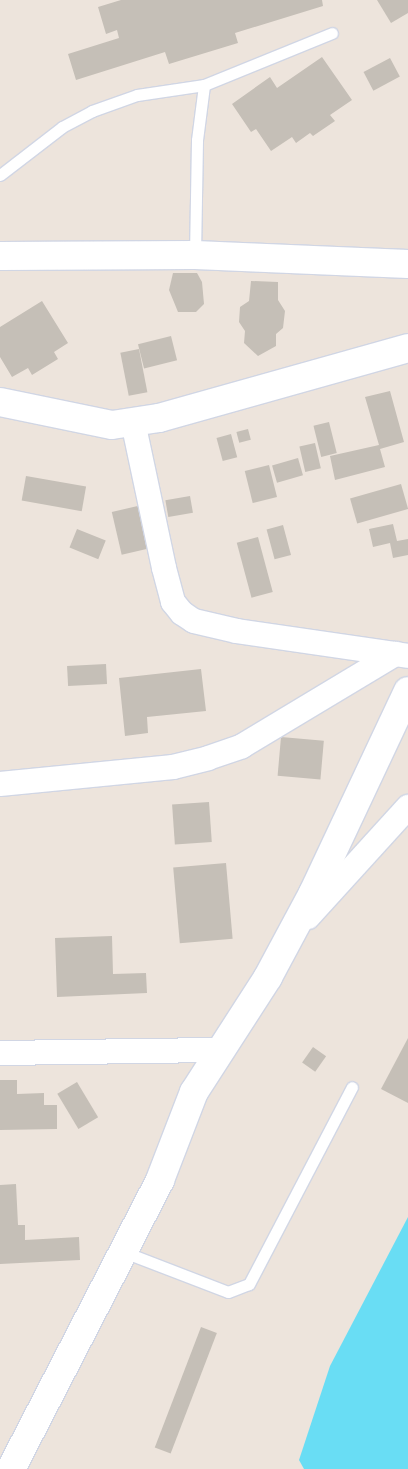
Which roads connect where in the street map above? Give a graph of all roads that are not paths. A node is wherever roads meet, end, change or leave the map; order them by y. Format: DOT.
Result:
graph roads {
  1 [pos="332,32"];
  2 [pos="204,85"];
  3 [pos="0,175"];
  4 [pos="195,255"];
  5 [pos="0,256"];
  6 [pos="408,264"];
  7 [pos="408,348"];
  8 [pos="0,402"];
  9 [pos="133,422"];
  10 [pos="402,655"];
  11 [pos="408,691"];
  12 [pos="0,784"];
  13 [pos="408,807"];
  14 [pos="289,939"];
  15 [pos="221,1050"];
  16 [pos="0,1053"];
  17 [pos="352,1087"];
  18 [pos="124,1252"];
  19 [pos="11,1469"];
  1 -- 2 [label="lane"];
  2 -- 3 [label="lane"];
  2 -- 4 [label="lane"];
  4 -- 5 [label="street"];
  4 -- 6 [label="street"];
  7 -- 9 [label="street"];
  8 -- 9 [label="street"];
  9 -- 10 [label="street"];
  10 -- 12 [label="street"];
  11 -- 14 [label="street"];
  13 -- 14 [label="street"];
  14 -- 15 [label="street"];
  15 -- 16 [label="street"];
  15 -- 18 [label="street"];
  17 -- 18 [label="lane"];
  18 -- 19 [label="street"];
}
